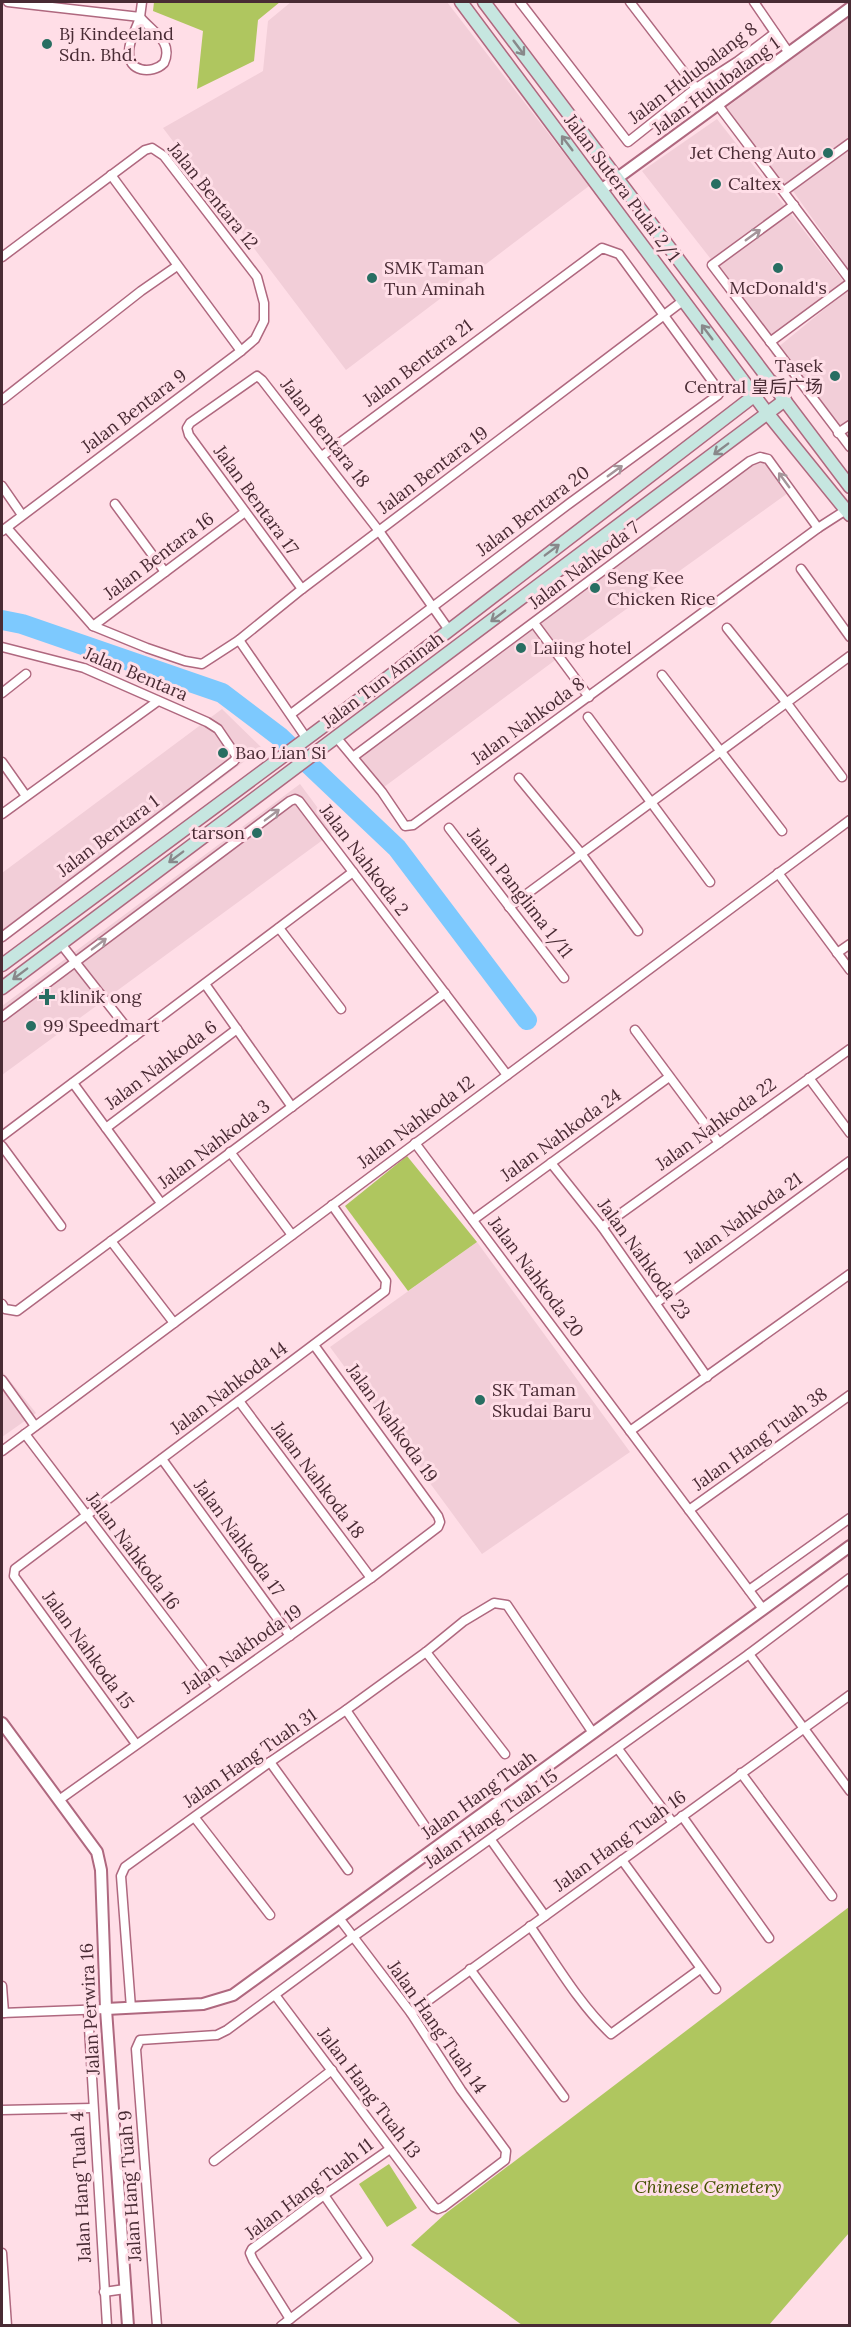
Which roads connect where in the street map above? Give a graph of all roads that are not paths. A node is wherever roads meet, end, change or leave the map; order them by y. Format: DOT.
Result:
graph roads {
  1 [pos="8,2"];
  2 [pos="22,2"];
  3 [pos="142,2"];
  4 [pos="461,2"];
  5 [pos="484,2"];
  6 [pos="520,2"];
  7 [pos="630,2"];
  8 [pos="754,2"];
  9 [pos="849,8"];
  10 [pos="140,18"];
  11 [pos="775,33"];
  12 [pos="789,53"];
  13 [pos="696,88"];
  14 [pos="718,105"];
  15 [pos="849,143"];
  16 [pos="111,175"];
  17 [pos="618,178"];
  18 [pos="602,190"];
  19 [pos="784,191"];
  20 [pos="794,205"];
  21 [pos="2,257"];
  22 [pos="177,266"];
  23 [pos="849,282"];
  24 [pos="684,300"];
  25 [pos="264,303"];
  26 [pos="665,316"];
  27 [pos="770,342"];
  28 [pos="241,351"];
  29 [pos="772,382"];
  30 [pos="755,396"];
  31 [pos="2,400"];
  32 [pos="785,400"];
  33 [pos="768,414"];
  34 [pos="849,425"];
  35 [pos="187,428"];
  36 [pos="838,433"];
  37 [pos="849,447"];
  38 [pos="322,456"];
  39 [pos="2,486"];
  40 [pos="849,487"];
  41 [pos="115,504"];
  42 [pos="245,513"];
  43 [pos="848,513"];
  44 [pos="22,515"];
  45 [pos="818,528"];
  46 [pos="4,529"];
  47 [pos="379,531"];
  48 [pos="801,569"];
  49 [pos="165,572"];
  50 [pos="302,589"];
  51 [pos="433,606"];
  52 [pos="534,623"];
  53 [pos="93,626"];
  54 [pos="728,628"];
  55 [pos="449,630"];
  56 [pos="849,637"];
  57 [pos="239,640"];
  58 [pos="2,647"];
  59 [pos="849,656"];
  60 [pos="26,674"];
  61 [pos="662,675"];
  62 [pos="2,693"];
  63 [pos="590,697"];
  64 [pos="158,701"];
  65 [pos="786,702"];
  66 [pos="291,714"];
  67 [pos="588,717"];
  68 [pos="336,737"];
  69 [pos="307,739"];
  70 [pos="721,753"];
  71 [pos="353,757"];
  72 [pos="234,761"];
  73 [pos="2,762"];
  74 [pos="842,777"];
  75 [pos="519,778"];
  76 [pos="26,796"];
  77 [pos="651,801"];
  78 [pos="2,814"];
  79 [pos="849,820"];
  80 [pos="449,828"];
  81 [pos="782,831"];
  82 [pos="580,852"];
  83 [pos="353,873"];
  84 [pos="778,873"];
  85 [pos="711,882"];
  86 [pos="509,907"];
  87 [pos="279,928"];
  88 [pos="638,931"];
  89 [pos="2,937"];
  90 [pos="61,944"];
  91 [pos="849,944"];
  92 [pos="837,953"];
  93 [pos="74,962"];
  94 [pos="2,965"];
  95 [pos="849,970"];
  96 [pos="564,978"];
  97 [pos="205,984"];
  98 [pos="2,988"];
  99 [pos="445,993"];
  100 [pos="341,1009"];
  101 [pos="2,1017"];
  102 [pos="237,1029"];
  103 [pos="635,1030"];
  104 [pos="134,1037"];
  105 [pos="849,1049"];
  106 [pos="507,1075"];
  107 [pos="669,1077"];
  108 [pos="809,1078"];
  109 [pos="73,1083"];
  110 [pos="292,1107"];
  111 [pos="106,1128"];
  112 [pos="849,1133"];
  113 [pos="2,1136"];
  114 [pos="415,1143"];
  115 [pos="719,1143"];
  116 [pos="2,1146"];
  117 [pos="230,1152"];
  118 [pos="849,1161"];
  119 [pos="551,1163"];
  120 [pos="161,1203"];
  121 [pos="332,1205"];
  122 [pos="473,1220"];
  123 [pos="61,1226"];
  124 [pos="602,1227"];
  125 [pos="292,1235"];
  126 [pos="111,1241"];
  127 [pos="849,1274"];
  128 [pos="656,1303"];
  129 [pos="2,1304"];
  130 [pos="174,1323"];
  131 [pos="314,1345"];
  132 [pos="707,1377"];
  133 [pos="2,1380"];
  134 [pos="849,1395"];
  135 [pos="239,1401"];
  136 [pos="34,1426"];
  137 [pos="630,1431"];
  138 [pos="25,1434"];
  139 [pos="2,1451"];
  140 [pos="162,1459"];
  141 [pos="689,1510"];
  142 [pos="86,1515"];
  143 [pos="849,1518"];
  144 [pos="440,1522"];
  145 [pos="849,1546"];
  146 [pos="14,1576"];
  147 [pos="371,1578"];
  148 [pos="849,1578"];
  149 [pos="749,1590"];
  150 [pos="763,1609"];
  151 [pos="290,1636"];
  152 [pos="426,1652"];
  153 [pos="749,1654"];
  154 [pos="217,1687"];
  155 [pos="849,1695"];
  156 [pos="346,1710"];
  157 [pos="2,1723"];
  158 [pos="803,1728"];
  159 [pos="593,1733"];
  160 [pos="136,1744"];
  161 [pos="618,1749"];
  162 [pos="505,1754"];
  163 [pos="270,1762"];
  164 [pos="741,1773"];
  165 [pos="849,1791"];
  166 [pos="60,1800"];
  167 [pos="682,1816"];
  168 [pos="195,1818"];
  169 [pos="672,1823"];
  170 [pos="429,1832"];
  171 [pos="491,1840"];
  172 [pos="622,1860"];
  173 [pos="348,1870"];
  174 [pos="832,1896"];
  175 [pos="270,1916"];
  176 [pos="545,1916"];
  177 [pos="339,1918"];
  178 [pos="530,1926"];
  179 [pos="353,1937"];
  180 [pos="770,1938"];
  181 [pos="470,1969"];
  182 [pos="700,1969"];
  183 [pos="2,1986"];
  184 [pos="716,1989"];
  185 [pos="275,1995"];
  186 [pos="131,2007"];
  187 [pos="106,2009"];
  188 [pos="88,2011"];
  189 [pos="3,2013"];
  190 [pos="411,2013"];
  191 [pos="136,2044"];
  192 [pos="332,2070"];
  193 [pos="564,2097"];
  194 [pos="92,2108"];
  195 [pos="2,2110"];
  196 [pos="390,2149"];
  197 [pos="214,2161"];
  198 [pos="324,2195"];
  199 [pos="438,2209"];
  200 [pos="2,2253"];
  201 [pos="125,2289"];
  202 [pos="104,2292"];
  203 [pos="290,2319"];
  204 [pos="7,2325"];
  205 [pos="107,2325"];
  206 [pos="128,2325"];
  207 [pos="157,2325"];
  208 [pos="281,2325"];
  1 -- 2 [label="street"];
  2 -- 10 [label="street"];
  3 -- 10 [label="street"];
  18 -- 4 [label="main road, Jalan Sutera Pulai 2/1, one-way"];
  5 -- 17 [label="main road, one-way"];
  6 -- 13 [label="street, Jalan Hulubalang 8"];
  7 -- 13 [label="street"];
  8 -- 11 [label="street"];
  9 -- 12 [label="street, Jalan Hulubalang 1"];
  10 -- 10 [label="street"];
  11 -- 12 [label="street"];
  11 -- 13 [label="street, Jalan Hulubalang 8"];
  12 -- 14 [label="street, Jalan Hulubalang 1"];
  14 -- 17 [label="street, Jalan Hulubalang 1"];
  14 -- 19 [label="street"];
  15 -- 19 [label="street"];
  16 -- 21 [label="street, Jalan Bentara 12"];
  16 -- 22 [label="street"];
  16 -- 25 [label="street, Jalan Bentara 12"];
  17 -- 18 [label="street, Jalan Hulubalang 1"];
  17 -- 29 [label="main road"];
  18 -- 24 [label="main road, Jalan Sutera Pulai 2/1"];
  19 -- 20 [label="street"];
  20 -- 23 [label="street"];
  27 -- 20 [label="street, one-way"];
  22 -- 28 [label="street"];
  22 -- 31 [label="street"];
  23 -- 27 [label="street"];
  24 -- 26 [label="street, Jalan Bentara 19"];
  30 -- 24 [label="main road, Jalan Sutera Pulai 2/1, one-way"];
  25 -- 28 [label="street, Jalan Bentara 9"];
  26 -- 38 [label="street, Jalan Bentara 21"];
  26 -- 47 [label="street, Jalan Bentara 19"];
  51 -- 26 [label="street, Jalan Bentara 20, one-way"];
  27 -- 36 [label="street"];
  28 -- 44 [label="street, Jalan Bentara 9"];
  29 -- 30 [label="main road, Jalan Tun Aminah"];
  29 -- 32 [label="main road"];
  30 -- 33 [label="main road, Jalan Sutera Pulai 2/1"];
  55 -- 30 [label="main road, Jalan Tun Aminah, one-way"];
  32 -- 33 [label="main road, Jalan Tun Aminah"];
  32 -- 40 [label="main road"];
  33 -- 43 [label="main road, Jalan Sutera Pulai 2/1"];
  33 -- 68 [label="main road, Jalan Tun Aminah, one-way"];
  34 -- 36 [label="street"];
  35 -- 38 [label="street, Jalan Bentara 18"];
  35 -- 42 [label="street, Jalan Bentara 17"];
  36 -- 37 [label="street"];
  38 -- 47 [label="street, Jalan Bentara 18"];
  39 -- 44 [label="street"];
  41 -- 49 [label="street"];
  42 -- 49 [label="street, Jalan Bentara 16"];
  42 -- 50 [label="street, Jalan Bentara 17"];
  43 -- 45 [label="street, Jalan Nahkoda 8"];
  44 -- 46 [label="street, Jalan Bentara 9"];
  45 -- 52 [label="street, Jalan Nahkoda 7, one-way"];
  45 -- 63 [label="street, Jalan Nahkoda 8"];
  46 -- 53 [label="street"];
  47 -- 50 [label="street, Jalan Bentara 19"];
  47 -- 51 [label="street, Jalan Bentara 18"];
  48 -- 56 [label="street"];
  49 -- 53 [label="street, Jalan Bentara 16"];
  50 -- 57 [label="street, Jalan Bentara 19"];
  51 -- 55 [label="street, Jalan Bentara 18"];
  51 -- 66 [label="street, Jalan Bentara 20"];
  52 -- 63 [label="street"];
  52 -- 71 [label="street, Jalan Nahkoda 7"];
  53 -- 57 [label="street, Jalan Bentara 19"];
  54 -- 65 [label="street"];
  55 -- 69 [label="main road, Jalan Tun Aminah"];
  57 -- 66 [label="street"];
  58 -- 64 [label="street, Jalan Bentara"];
  59 -- 65 [label="street"];
  60 -- 62 [label="street"];
  61 -- 70 [label="street"];
  63 -- 71 [label="street, Jalan Nahkoda 8"];
  64 -- 72 [label="street, Jalan Bentara"];
  64 -- 76 [label="street"];
  65 -- 70 [label="street"];
  65 -- 74 [label="street"];
  66 -- 69 [label="street"];
  67 -- 77 [label="street"];
  68 -- 71 [label="street, Jalan Nahkoda 8"];
  68 -- 90 [label="main road, Jalan Tun Aminah, one-way"];
  69 -- 94 [label="main road, Jalan Tun Aminah"];
  70 -- 77 [label="street"];
  70 -- 81 [label="street"];
  72 -- 89 [label="street, Jalan Bentara 1"];
  73 -- 76 [label="street"];
  75 -- 82 [label="street"];
  76 -- 78 [label="street"];
  77 -- 82 [label="street"];
  77 -- 85 [label="street"];
  79 -- 84 [label="street, Jalan Nahkoda 12"];
  80 -- 86 [label="street, Jalan Panglima 1/11"];
  82 -- 86 [label="street"];
  82 -- 88 [label="street"];
  83 -- 87 [label="street"];
  93 -- 83 [label="street, Jalan Nahkoda 2, one-way"];
  83 -- 99 [label="street, Jalan Nahkoda 2"];
  84 -- 92 [label="street"];
  84 -- 106 [label="street, Jalan Nahkoda 12"];
  86 -- 96 [label="street, Jalan Panglima 1/11"];
  87 -- 97 [label="street"];
  87 -- 100 [label="street"];
  90 -- 93 [label="street"];
  90 -- 98 [label="main road, Jalan Tun Aminah, one-way"];
  91 -- 92 [label="street"];
  92 -- 95 [label="street"];
  93 -- 101 [label="street, Jalan Nahkoda 2"];
  93 -- 104 [label="street"];
  97 -- 102 [label="street"];
  97 -- 104 [label="street"];
  99 -- 106 [label="street, Jalan Nahkoda 2"];
  99 -- 110 [label="street, Jalan Nahkoda 3"];
  102 -- 110 [label="street"];
  102 -- 111 [label="street, Jalan Nahkoda 6"];
  103 -- 107 [label="street"];
  104 -- 109 [label="street"];
  105 -- 108 [label="street, Jalan Nahkoda 22"];
  106 -- 114 [label="street, Jalan Nahkoda 12"];
  107 -- 115 [label="street"];
  107 -- 119 [label="street, Jalan Nahkoda 24"];
  108 -- 112 [label="street"];
  108 -- 115 [label="street, Jalan Nahkoda 22"];
  109 -- 111 [label="street"];
  109 -- 113 [label="street"];
  110 -- 117 [label="street, Jalan Nahkoda 3"];
  111 -- 120 [label="street"];
  114 -- 121 [label="street, Jalan Nahkoda 12"];
  114 -- 122 [label="street, Jalan Nahkoda 20"];
  115 -- 124 [label="street, Jalan Nahkoda 22"];
  116 -- 123 [label="street"];
  117 -- 120 [label="street, Jalan Nahkoda 3"];
  117 -- 125 [label="street"];
  118 -- 128 [label="street, Jalan Nahkoda 21"];
  119 -- 122 [label="street, Jalan Nahkoda 24"];
  119 -- 124 [label="street, Jalan Nahkoda 23"];
  120 -- 126 [label="street, Jalan Nahkoda 3"];
  121 -- 125 [label="street, Jalan Nahkoda 12"];
  121 -- 131 [label="street, Jalan Nahkoda 14"];
  122 -- 137 [label="street, Jalan Nahkoda 20"];
  124 -- 128 [label="street, Jalan Nahkoda 23"];
  125 -- 130 [label="street, Jalan Nahkoda 12"];
  126 -- 129 [label="street, Jalan Nahkoda 3"];
  126 -- 130 [label="street"];
  127 -- 132 [label="street"];
  128 -- 132 [label="street, Jalan Nahkoda 23"];
  130 -- 136 [label="street, Jalan Nahkoda 12"];
  131 -- 135 [label="street, Jalan Nahkoda 14"];
  131 -- 144 [label="street, Jalan Nahkoda 19"];
  132 -- 137 [label="street"];
  133 -- 136 [label="street"];
  134 -- 141 [label="street, Jalan Hang Tuah 38"];
  135 -- 140 [label="street, Jalan Nahkoda 14"];
  135 -- 147 [label="street, Jalan Nahkoda 18"];
  136 -- 138 [label="street, Jalan Nahkoda 12"];
  137 -- 141 [label="street, Jalan Nahkoda 20"];
  138 -- 139 [label="street, Jalan Nahkoda 12"];
  138 -- 142 [label="street, Jalan Nahkoda 16"];
  140 -- 142 [label="street, Jalan Nahkoda 14"];
  140 -- 151 [label="street, Jalan Nahkoda 17"];
  141 -- 149 [label="street, Jalan Nahkoda 20"];
  142 -- 146 [label="street, Jalan Nahkoda 14"];
  142 -- 154 [label="street, Jalan Nahkoda 16"];
  143 -- 149 [label="street"];
  144 -- 147 [label="street, Jalan Nakhoda 19"];
  145 -- 150 [label="street, Jalan Hang Tuah"];
  146 -- 160 [label="street, Jalan Nahkoda 15"];
  147 -- 151 [label="street, Jalan Nakhoda 19"];
  148 -- 153 [label="street, Jalan Hang Tuah 15"];
  149 -- 150 [label="street, Jalan Nahkoda 20"];
  150 -- 159 [label="street, Jalan Hang Tuah"];
  151 -- 154 [label="street, Jalan Nakhoda 19"];
  152 -- 156 [label="street, Jalan Hang Tuah 31"];
  152 -- 159 [label="street, Jalan Hang Tuah 31"];
  152 -- 162 [label="street"];
  153 -- 158 [label="street"];
  153 -- 161 [label="street, Jalan Hang Tuah 15"];
  154 -- 160 [label="street, Jalan Nakhoda 19"];
  155 -- 158 [label="street, Jalan Hang Tuah 16"];
  156 -- 163 [label="street, Jalan Hang Tuah 31"];
  156 -- 170 [label="street"];
  157 -- 166 [label="street, Jalan Perwira 16"];
  158 -- 164 [label="street, Jalan Hang Tuah 16"];
  158 -- 165 [label="street"];
  159 -- 177 [label="street, Jalan Hang Tuah"];
  160 -- 166 [label="street, Jalan Nakhoda 19"];
  161 -- 169 [label="street"];
  161 -- 171 [label="street, Jalan Hang Tuah 15"];
  163 -- 168 [label="street, Jalan Hang Tuah 31"];
  163 -- 173 [label="street"];
  164 -- 167 [label="street, Jalan Hang Tuah 16"];
  164 -- 174 [label="street"];
  166 -- 187 [label="street, Jalan Perwira 16"];
  167 -- 169 [label="street, Jalan Hang Tuah 16"];
  167 -- 180 [label="street"];
  168 -- 175 [label="street"];
  168 -- 186 [label="street, Jalan Hang Tuah 31"];
  169 -- 172 [label="street, Jalan Hang Tuah 16"];
  171 -- 176 [label="street"];
  171 -- 179 [label="street, Jalan Hang Tuah 15"];
  172 -- 176 [label="street, Jalan Hang Tuah 16"];
  172 -- 182 [label="street"];
  176 -- 178 [label="street, Jalan Hang Tuah 16"];
  177 -- 179 [label="street, Jalan Hang Tuah 14"];
  177 -- 186 [label="street, Jalan Hang Tuah"];
  178 -- 181 [label="street, Jalan Hang Tuah 16"];
  178 -- 182 [label="street"];
  179 -- 185 [label="street, Jalan Hang Tuah 15"];
  179 -- 190 [label="street, Jalan Hang Tuah 14"];
  181 -- 190 [label="street, Jalan Hang Tuah 16"];
  181 -- 193 [label="street"];
  182 -- 184 [label="street"];
  183 -- 189 [label="street"];
  185 -- 191 [label="street, Jalan Hang Tuah 15"];
  185 -- 192 [label="street, Jalan Hang Tuah 13"];
  186 -- 187 [label="street, Jalan Hang Tuah"];
  187 -- 188 [label="street"];
  187 -- 201 [label="street, Jalan Perwira 16"];
  188 -- 189 [label="street"];
  188 -- 194 [label="street, Jalan Hang Tuah 4"];
  190 -- 199 [label="street, Jalan Hang Tuah 14"];
  191 -- 207 [label="street, Jalan Hang Tuah 9"];
  192 -- 196 [label="street, Jalan Hang Tuah 13"];
  192 -- 197 [label="street"];
  194 -- 195 [label="street"];
  194 -- 202 [label="street, Jalan Hang Tuah 4"];
  196 -- 198 [label="street, Jalan Hang Tuah 11"];
  196 -- 199 [label="street, Jalan Hang Tuah 13"];
  198 -- 203 [label="street, Jalan Hang Tuah 11"];
  198 -- 203 [label="street"];
  200 -- 204 [label="street"];
  201 -- 202 [label="street"];
  201 -- 206 [label="street, Jalan Perwira 16"];
  202 -- 205 [label="street, Jalan Hang Tuah 4"];
  203 -- 208 [label="street"];
}
